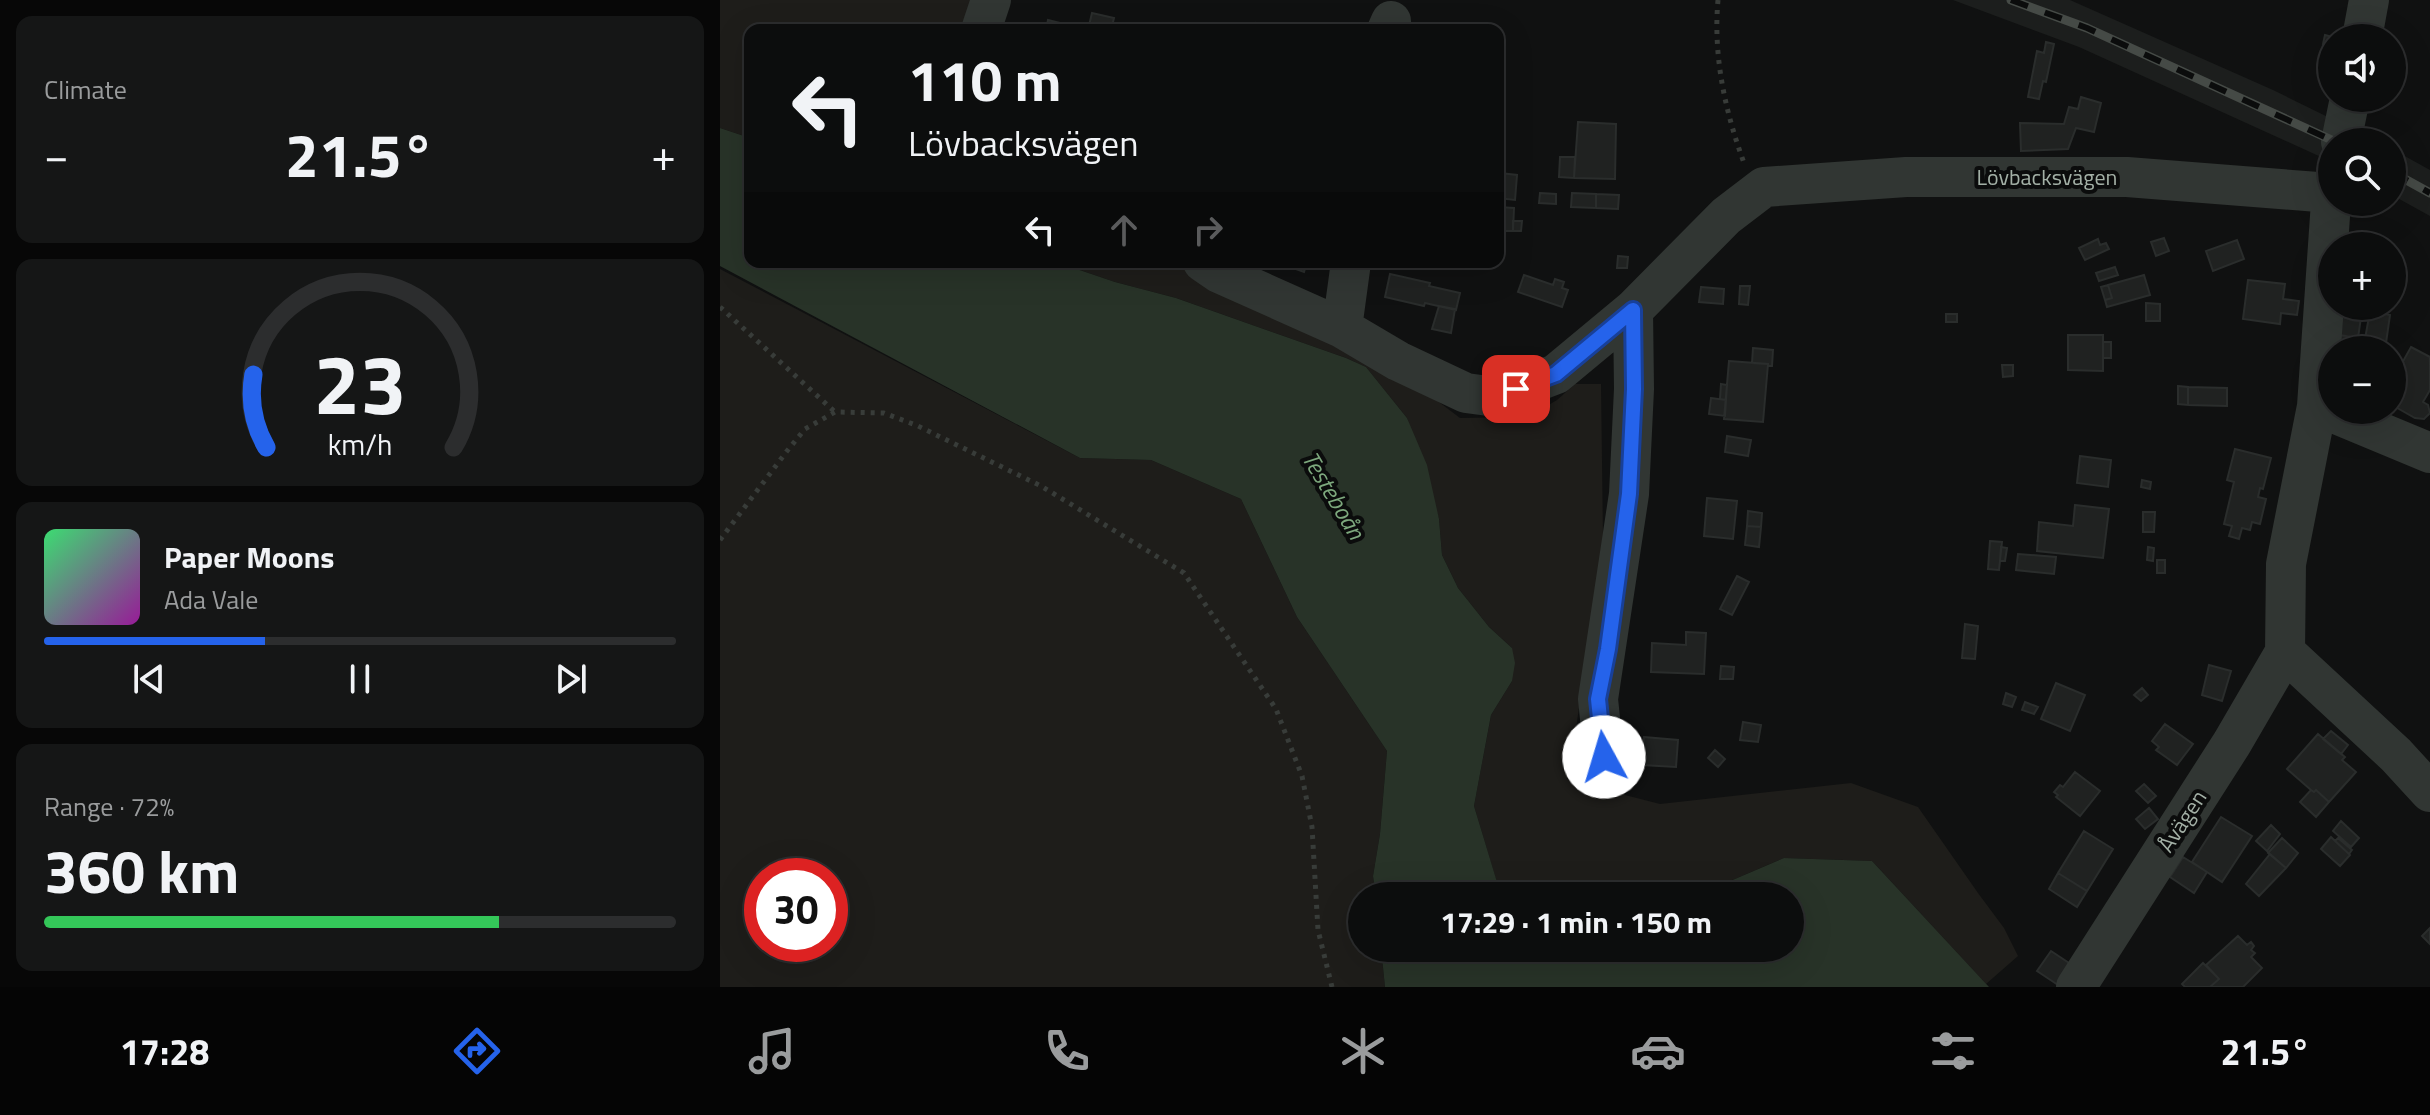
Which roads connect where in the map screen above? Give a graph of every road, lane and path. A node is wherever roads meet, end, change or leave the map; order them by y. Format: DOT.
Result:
graph roads {
  1 [pos="991,0"];
  2 [pos="1718,0"];
  3 [pos="2369,0"];
  4 [pos="983,24"];
  5 [pos="2365,24"];
  6 [pos="1764,187"];
  7 [pos="2318,189"];
  8 [pos="2329,216"];
  9 [pos="1212,268"];
  10 [pos="1350,268"];
  11 [pos="720,307"];
  12 [pos="1633,310"];
  13 [pos="1342,328"];
  14 [pos="2317,406"];
  15 [pos="835,412"];
  16 [pos="2430,453"];
  17 [pos="720,540"];
  18 [pos="2285,652"];
  19 [pos="1604,757"];
  20 [pos="2430,792"];
  21 [pos="1332,987"];
  22 [pos="2076,987"];
  1 -- 4 [label="street"];
  2 -- 6 [label="path"];
  3 -- 5 [label="street"];
  6 -- 7 [label="street, Lövbacksvägen"];
  6 -- 12 [label="street"];
  8 -- 14 [label="street, Åvägen"];
  9 -- 13 [label="street"];
  10 -- 13 [label="street"];
  11 -- 15 [label="path"];
  12 -- 13 [label="street"];
  12 -- 19 [label="street"];
  14 -- 16 [label="street"];
  14 -- 18 [label="street, Åvägen"];
  15 -- 17 [label="path"];
  15 -- 21 [label="path"];
  18 -- 20 [label="street"];
  18 -- 22 [label="street, Åvägen"];
}
